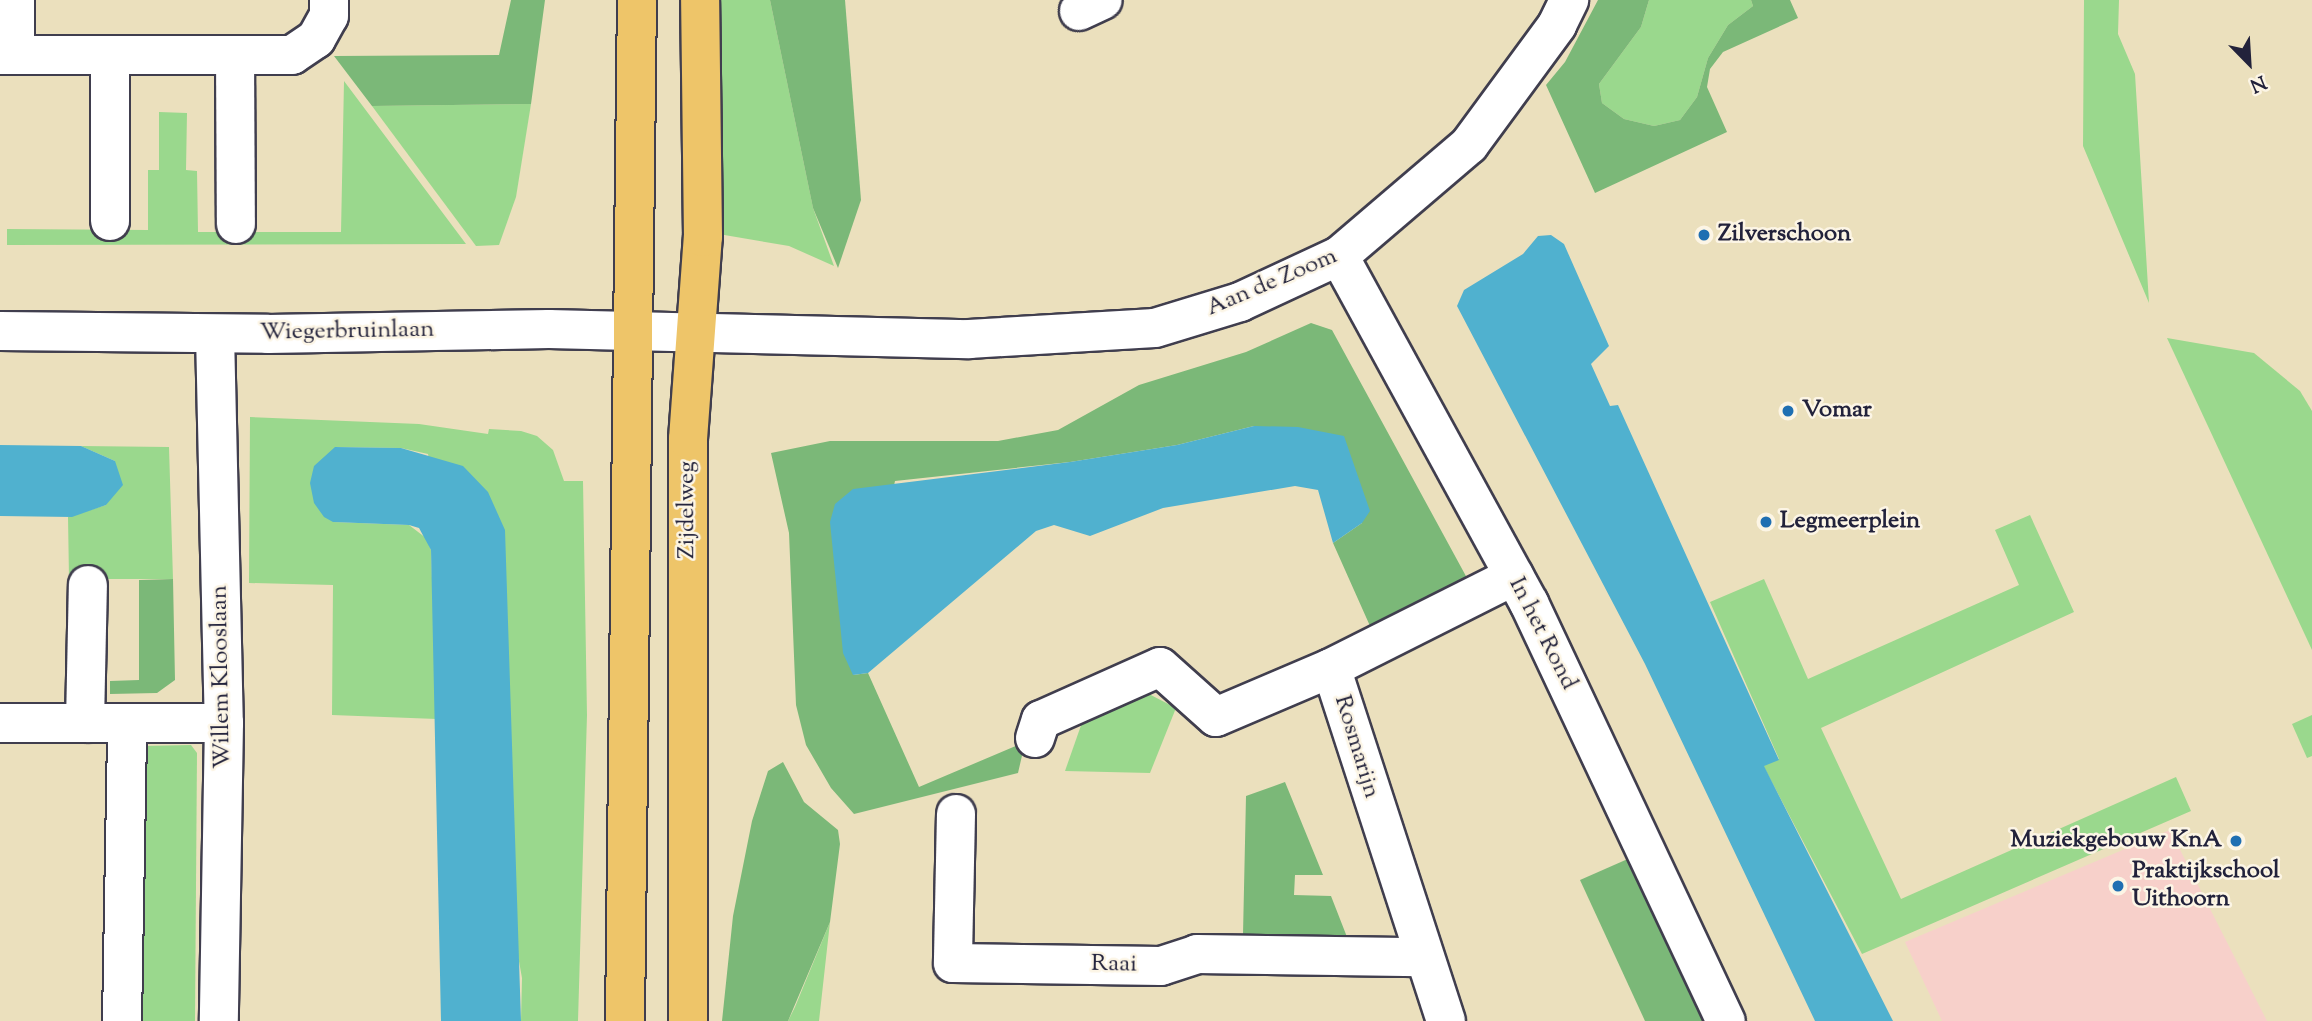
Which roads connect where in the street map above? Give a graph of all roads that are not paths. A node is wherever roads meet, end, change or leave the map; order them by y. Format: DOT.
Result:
graph roads {
  1 [pos="15,0"];
  2 [pos="329,0"];
  3 [pos="637,0"];
  4 [pos="700,0"];
  5 [pos="1569,0"];
  6 [pos="8,55"];
  7 [pos="110,55"];
  8 [pos="235,55"];
  9 [pos="110,221"];
  10 [pos="236,224"];
  11 [pos="1339,256"];
  12 [pos="0,331"];
  13 [pos="693,331"];
  14 [pos="635,332"];
  15 [pos="215,334"];
  16 [pos="1514,576"];
  17 [pos="88,585"];
  18 [pos="1331,668"];
  19 [pos="0,723"];
  20 [pos="85,723"];
  21 [pos="127,723"];
  22 [pos="224,723"];
  23 [pos="1035,738"];
  24 [pos="956,814"];
  25 [pos="1422,957"];
  26 [pos="122,1021"];
  27 [pos="219,1021"];
  28 [pos="625,1021"];
  29 [pos="688,1021"];
  30 [pos="1446,1021"];
  31 [pos="1726,1021"];
  1 -- 6 [label="street"];
  2 -- 8 [label="street"];
  3 -- 14 [label="main road"];
  4 -- 13 [label="main road, Zijdelweg"];
  5 -- 11 [label="street, Aan de Zoom"];
  6 -- 7 [label="street"];
  7 -- 8 [label="street"];
  7 -- 9 [label="street"];
  8 -- 10 [label="street"];
  11 -- 13 [label="street, Aan de Zoom"];
  11 -- 16 [label="street, In het Rond"];
  12 -- 15 [label="street, Wiegerbruinlaan"];
  13 -- 14 [label="street, Wiegerbruinlaan"];
  13 -- 29 [label="main road, Zijdelweg"];
  14 -- 15 [label="street, Wiegerbruinlaan"];
  14 -- 28 [label="main road"];
  15 -- 22 [label="street, Willem Klooslaan"];
  16 -- 18 [label="street, Rosmarijn"];
  16 -- 31 [label="street, In het Rond"];
  17 -- 20 [label="street"];
  18 -- 23 [label="street"];
  18 -- 25 [label="street, Rosmarijn"];
  19 -- 20 [label="street"];
  20 -- 21 [label="street"];
  21 -- 22 [label="street"];
  21 -- 26 [label="street"];
  22 -- 27 [label="street, Willem Klooslaan"];
  24 -- 25 [label="street, Raai"];
  25 -- 30 [label="street, Rosmarijn"];
}
